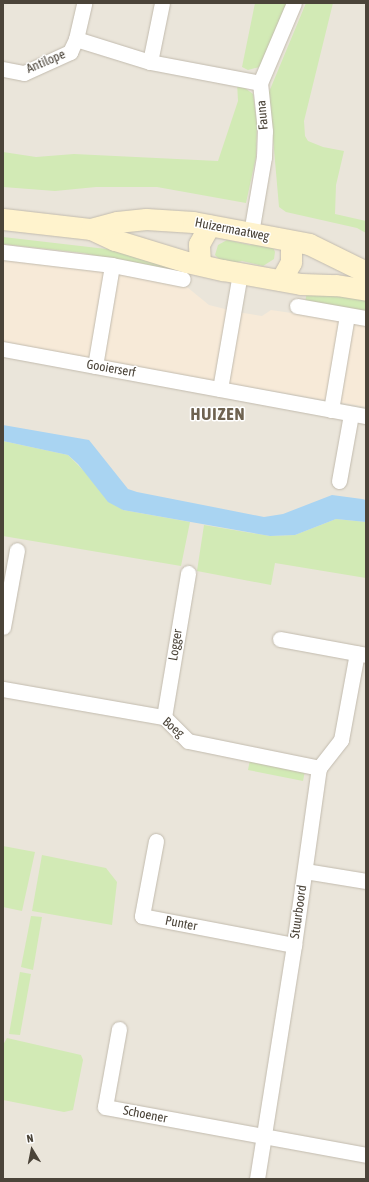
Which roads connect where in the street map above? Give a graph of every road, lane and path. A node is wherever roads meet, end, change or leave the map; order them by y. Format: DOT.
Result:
graph roads {
  1 [pos="84,3"];
  2 [pos="162,3"];
  3 [pos="294,3"];
  4 [pos="76,40"];
  5 [pos="150,62"];
  6 [pos="3,69"];
  7 [pos="260,83"];
  8 [pos="3,219"];
  9 [pos="209,226"];
  10 [pos="91,229"];
  11 [pos="251,233"];
  12 [pos="291,241"];
  13 [pos="3,252"];
  14 [pos="200,264"];
  15 [pos="112,265"];
  16 [pos="366,272"];
  17 [pos="240,273"];
  18 [pos="183,279"];
  19 [pos="281,280"];
  20 [pos="366,290"];
  21 [pos="297,306"];
  22 [pos="347,315"];
  23 [pos="366,318"];
  24 [pos="3,349"];
  25 [pos="96,366"];
  26 [pos="220,389"];
  27 [pos="331,410"];
  28 [pos="351,414"];
  29 [pos="366,416"];
  30 [pos="339,481"];
  31 [pos="17,550"];
  32 [pos="188,573"];
  33 [pos="3,627"];
  34 [pos="280,639"];
  35 [pos="362,654"];
  36 [pos="3,689"];
  37 [pos="164,717"];
  38 [pos="319,768"];
  39 [pos="156,841"];
  40 [pos="305,871"];
  41 [pos="366,881"];
  42 [pos="294,946"];
  43 [pos="120,1029"];
  44 [pos="264,1137"];
  45 [pos="366,1155"];
  46 [pos="257,1179"];
  1 -- 4 [label="street"];
  2 -- 5 [label="street"];
  3 -- 7 [label="street, Fauna"];
  4 -- 5 [label="street, Antilope"];
  4 -- 6 [label="street, Antilope"];
  5 -- 7 [label="street, Antilope"];
  7 -- 11 [label="street, Fauna"];
  8 -- 10 [label="main road, Huizermaatweg"];
  9 -- 10 [label="main road, Huizermaatweg"];
  9 -- 11 [label="main road, Huizermaatweg"];
  9 -- 14 [label="main road"];
  10 -- 14 [label="main road, Huizermaatweg"];
  11 -- 12 [label="main road, Huizermaatweg"];
  12 -- 16 [label="main road, Huizermaatweg"];
  12 -- 19 [label="main road"];
  13 -- 15 [label="street"];
  14 -- 17 [label="main road, Huizermaatweg"];
  15 -- 18 [label="street"];
  15 -- 25 [label="street"];
  17 -- 19 [label="main road, Huizermaatweg"];
  17 -- 26 [label="street"];
  19 -- 20 [label="main road, Huizermaatweg"];
  21 -- 22 [label="street"];
  22 -- 23 [label="street"];
  22 -- 27 [label="street"];
  24 -- 25 [label="street, Gooierserf"];
  25 -- 26 [label="street, Gooierserf"];
  26 -- 27 [label="street, Gooierserf"];
  27 -- 28 [label="street, Gooierserf"];
  28 -- 29 [label="street, Gooierserf"];
  28 -- 30 [label="street"];
  31 -- 33 [label="street"];
  32 -- 37 [label="street, Logger"];
  34 -- 35 [label="street"];
  35 -- 38 [label="street"];
  36 -- 37 [label="street, Boeg"];
  37 -- 38 [label="street, Boeg"];
  38 -- 40 [label="street, Stuurboord"];
  39 -- 42 [label="street, Punter"];
  40 -- 41 [label="street"];
  40 -- 42 [label="street, Stuurboord"];
  42 -- 44 [label="street, Stuurboord"];
  43 -- 44 [label="street, Schoener"];
  44 -- 45 [label="street"];
  44 -- 46 [label="street, Stuurboord"];
}
